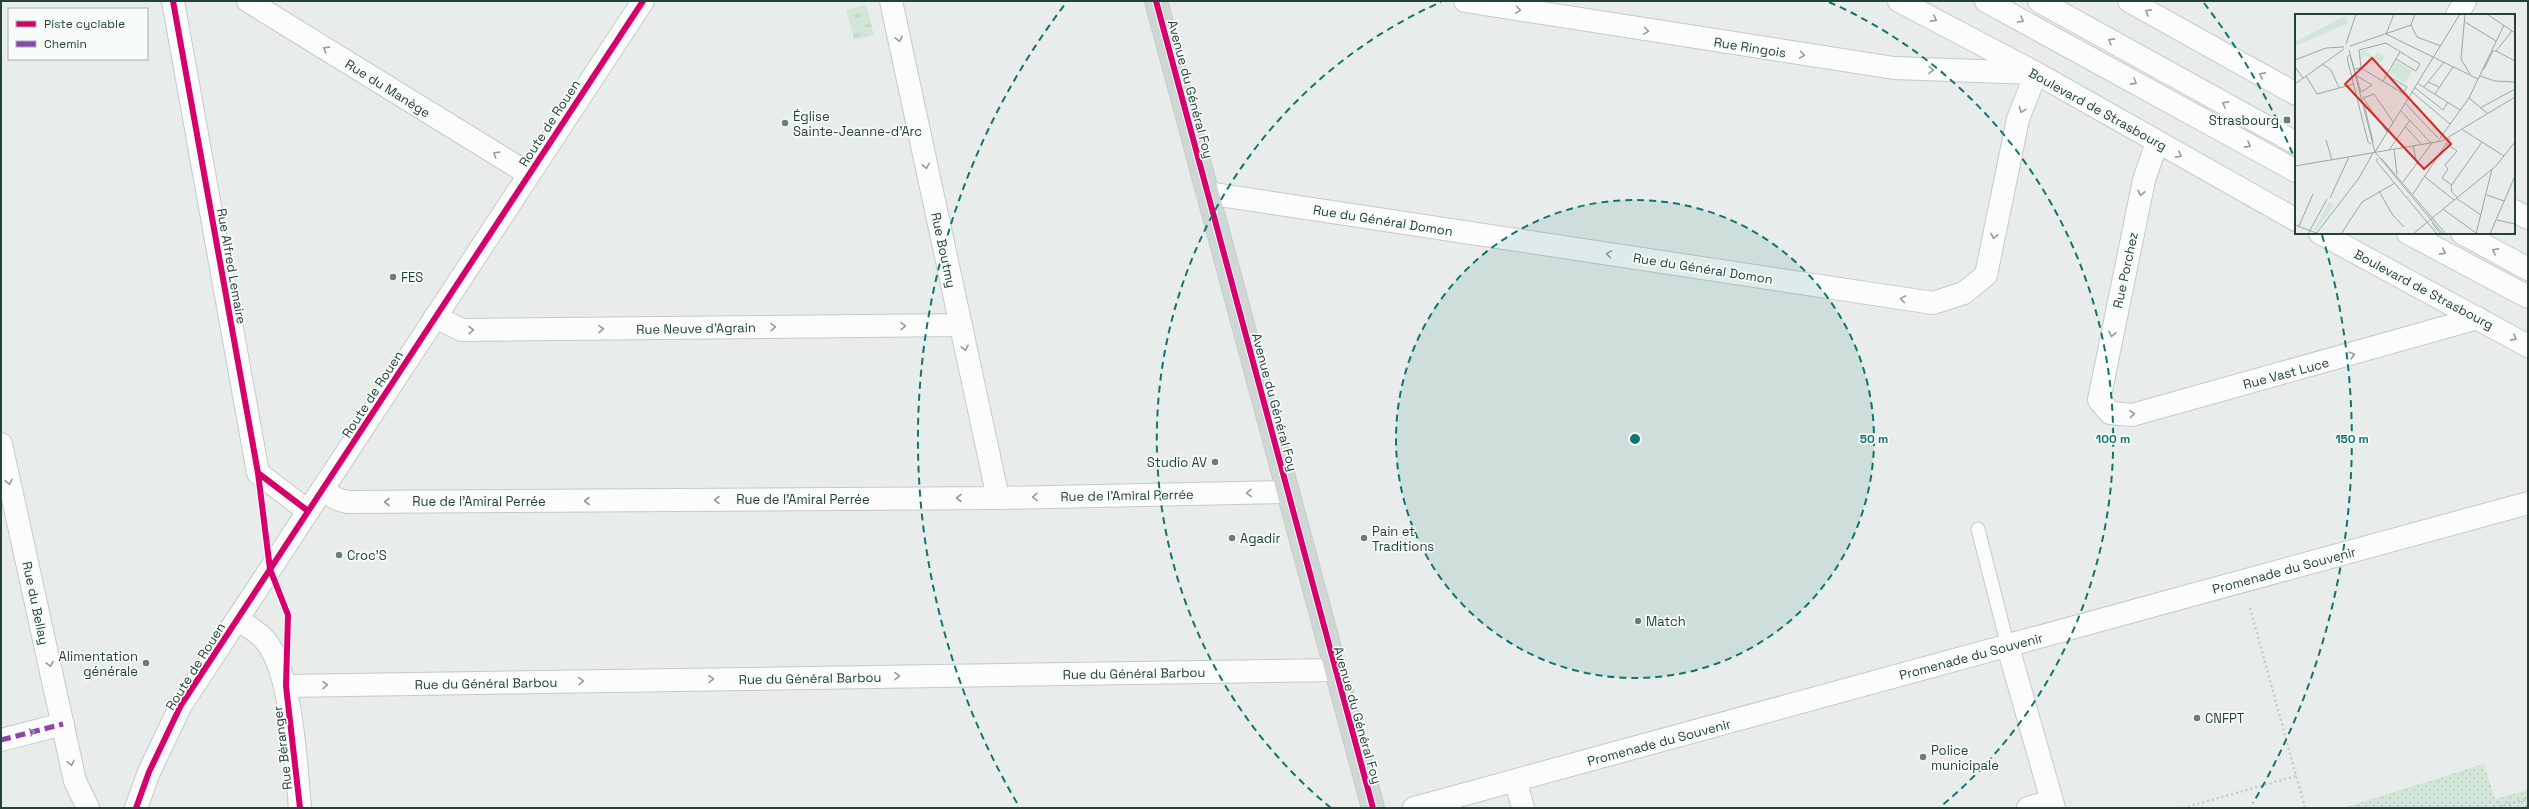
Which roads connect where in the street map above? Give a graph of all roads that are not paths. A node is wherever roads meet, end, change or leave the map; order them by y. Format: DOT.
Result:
graph roads {
  1 [pos="173,1"];
  2 [pos="248,1"];
  3 [pos="642,1"];
  4 [pos="891,1"];
  5 [pos="1156,1"];
  6 [pos="1465,1"];
  7 [pos="1899,1"];
  8 [pos="1986,1"];
  9 [pos="2039,1"];
  10 [pos="2129,1"];
  11 [pos="2465,1"];
  12 [pos="2458,14"];
  13 [pos="2036,73"];
  14 [pos="2295,93"];
  15 [pos="2157,142"];
  16 [pos="2295,142"];
  17 [pos="2295,170"];
  18 [pos="529,174"];
  19 [pos="1207,193"];
  20 [pos="2515,212"];
  21 [pos="2528,218"];
  22 [pos="2295,219"];
  23 [pos="2322,234"];
  24 [pos="2410,234"];
  25 [pos="2464,234"];
  26 [pos="2528,269"];
  27 [pos="2528,297"];
  28 [pos="435,317"];
  29 [pos="2478,318"];
  30 [pos="961,325"];
  31 [pos="2528,346"];
  32 [pos="2099,400"];
  33 [pos="1,444"];
  34 [pos="322,490"];
  35 [pos="1288,492"];
  36 [pos="998,498"];
  37 [pos="2528,503"];
  38 [pos="308,510"];
  39 [pos="1978,529"];
  40 [pos="237,619"];
  41 [pos="2008,646"];
  42 [pos="1334,670"];
  43 [pos="286,686"];
  44 [pos="63,724"];
  45 [pos="1,740"];
  46 [pos="1516,782"];
  47 [pos="2053,805"];
  48 [pos="88,808"];
  49 [pos="136,808"];
  50 [pos="300,808"];
  51 [pos="1373,808"];
  52 [pos="1414,808"];
  53 [pos="1523,808"];
  54 [pos="2028,808"];
  1 -- 38 [label="street, Rue Alfred Lemaire"];
  18 -- 2 [label="street, Rue du Manège, one-way"];
  3 -- 18 [label="street, Route de Rouen"];
  4 -- 30 [label="street, Rue Boutmy, one-way"];
  5 -- 19 [label="main road, Avenue du Général Foy"];
  6 -- 13 [label="street, Rue Ringois, one-way"];
  7 -- 13 [label="street, Boulevard de Strasbourg, one-way"];
  8 -- 17 [label="street, one-way"];
  16 -- 9 [label="street, one-way"];
  14 -- 10 [label="street, one-way"];
  11 -- 12 [label="street"];
  13 -- 15 [label="street, Boulevard de Strasbourg"];
  13 -- 19 [label="street, Rue du Général Domon, one-way"];
  15 -- 22 [label="street, Boulevard de Strasbourg, one-way"];
  15 -- 32 [label="street, Rue Porchez, one-way"];
  18 -- 28 [label="street, Route de Rouen"];
  19 -- 35 [label="main road, Avenue du Général Foy"];
  20 -- 21 [label="street"];
  23 -- 29 [label="street, Boulevard de Strasbourg"];
  24 -- 27 [label="street, one-way"];
  26 -- 25 [label="street, one-way"];
  28 -- 30 [label="street, Rue Neuve d'Agrain, one-way"];
  28 -- 34 [label="street, Route de Rouen"];
  29 -- 31 [label="street, Boulevard de Strasbourg, one-way"];
  32 -- 29 [label="street, Rue Vast Luce, one-way"];
  30 -- 36 [label="street, Rue Boutmy, one-way"];
  33 -- 44 [label="street, Rue du Bellay, one-way"];
  36 -- 34 [label="street, Rue de l'Amiral Perrée, one-way"];
  34 -- 38 [label="street, Route de Rouen"];
  35 -- 36 [label="street, Rue de l'Amiral Perrée, one-way"];
  35 -- 42 [label="main road, Avenue du Général Foy"];
  37 -- 41 [label="street, Promenade du Souvenir"];
  38 -- 40 [label="street, Route de Rouen"];
  39 -- 41 [label="lane"];
  40 -- 43 [label="street, Rue Béranger"];
  40 -- 49 [label="street, Route de Rouen"];
  41 -- 46 [label="street, Promenade du Souvenir"];
  41 -- 47 [label="street"];
  43 -- 42 [label="street, Rue du Général Barbou, one-way"];
  42 -- 51 [label="main road, Avenue du Général Foy"];
  43 -- 50 [label="street, Rue Béranger"];
  45 -- 44 [label="street, one-way"];
  44 -- 48 [label="street, Rue du Bellay, one-way"];
  46 -- 52 [label="street, Promenade du Souvenir"];
  46 -- 53 [label="street"];
  47 -- 54 [label="street"];
}
